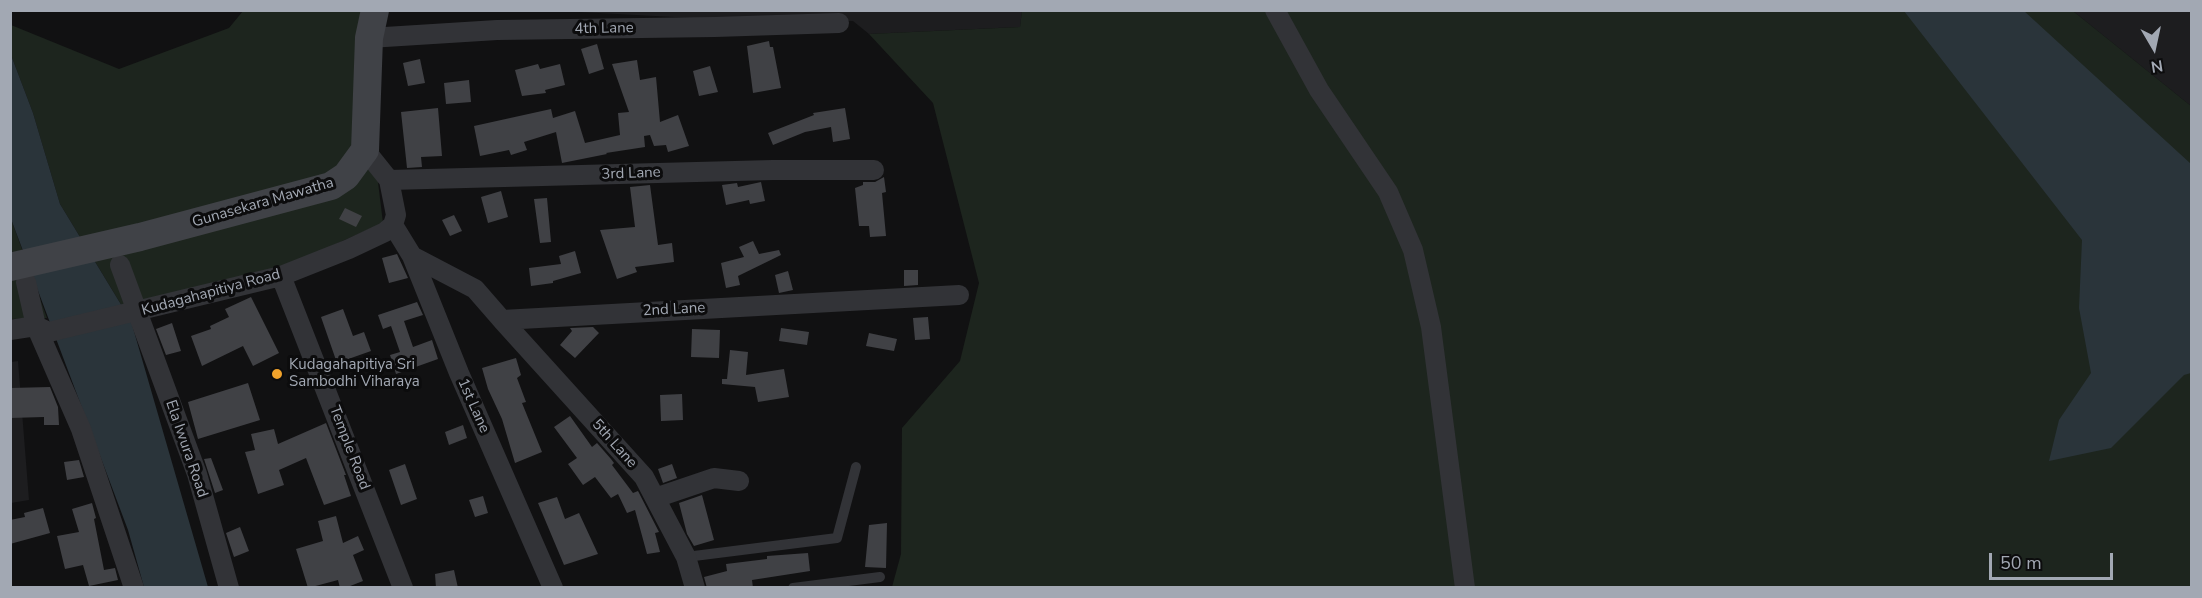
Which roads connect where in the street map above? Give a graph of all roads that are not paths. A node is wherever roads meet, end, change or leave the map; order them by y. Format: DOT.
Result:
graph roads {
  1 [pos="375,10"];
  2 [pos="1275,10"];
  3 [pos="839,22"];
  4 [pos="369,38"];
  5 [pos="365,150"];
  6 [pos="874,170"];
  7 [pos="389,180"];
  8 [pos="393,225"];
  9 [pos="412,256"];
  10 [pos="120,264"];
  11 [pos="18,274"];
  12 [pos="281,276"];
  13 [pos="959,295"];
  14 [pos="128,314"];
  15 [pos="502,320"];
  16 [pos="42,329"];
  17 [pos="10,330"];
  18 [pos="856,467"];
  19 [pos="739,481"];
  20 [pos="655,498"];
  21 [pos="686,557"];
  22 [pos="880,577"];
  23 [pos="134,588"];
  24 [pos="229,588"];
  25 [pos="403,588"];
  26 [pos="553,588"];
  27 [pos="695,588"];
  28 [pos="793,588"];
  29 [pos="1465,588"];
  1 -- 4 [label="street"];
  2 -- 29 [label="street"];
  3 -- 4 [label="street, 4th Lane"];
  4 -- 5 [label="street"];
  5 -- 7 [label="street"];
  5 -- 11 [label="street, Gunasekara Mawatha"];
  6 -- 7 [label="street, 3rd Lane"];
  7 -- 8 [label="street"];
  8 -- 9 [label="street, 1st Lane"];
  8 -- 12 [label="street, Kudagahapitiya Road"];
  9 -- 15 [label="street"];
  9 -- 26 [label="street, 1st Lane"];
  10 -- 14 [label="street, Ela Iwura Road"];
  11 -- 16 [label="street"];
  12 -- 14 [label="street, Kudagahapitiya Road"];
  12 -- 25 [label="street, Temple Road"];
  13 -- 15 [label="street, 2nd Lane"];
  14 -- 16 [label="street, Kudagahapitiya Road"];
  14 -- 24 [label="street, Ela Iwura Road"];
  15 -- 20 [label="street, 5th Lane"];
  16 -- 17 [label="street, Kudagahapitiya Road"];
  16 -- 23 [label="street"];
  18 -- 21 [label="lane"];
  19 -- 20 [label="street"];
  20 -- 21 [label="street, 5th Lane"];
  21 -- 27 [label="street, 5th Lane"];
  22 -- 28 [label="lane"];
}
